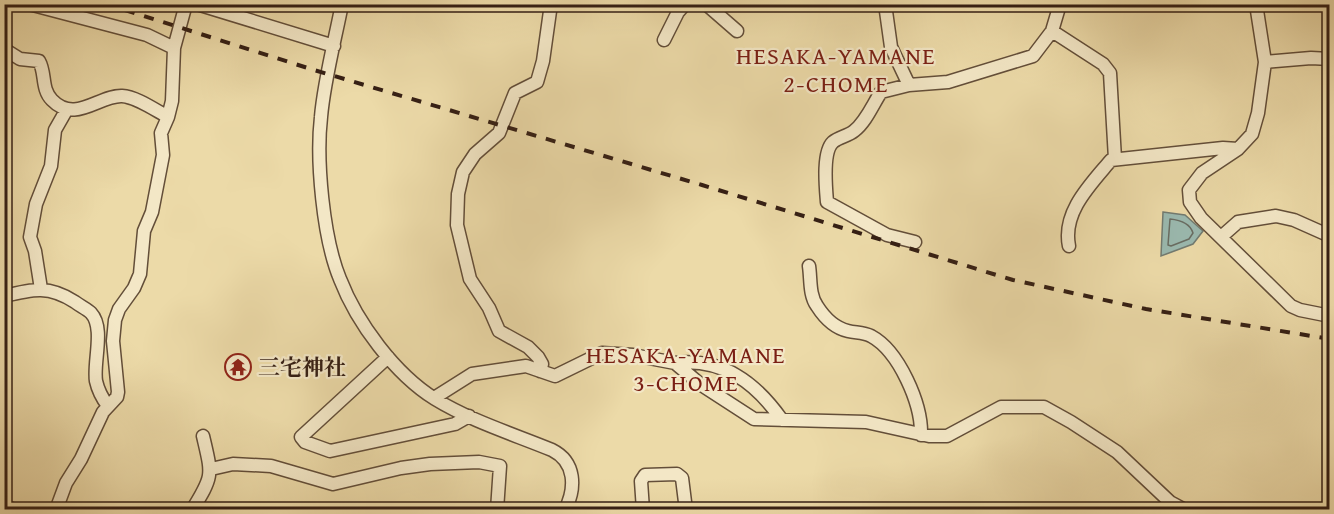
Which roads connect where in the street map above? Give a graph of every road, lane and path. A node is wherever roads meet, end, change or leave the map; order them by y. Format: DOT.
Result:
graph roads {
  1 [pos="29,4"];
  2 [pos="186,4"];
  3 [pos="197,4"];
  4 [pos="342,4"];
  5 [pos="551,4"];
  6 [pos="685,4"];
  7 [pos="706,4"];
  8 [pos="885,4"];
  9 [pos="1060,4"];
  10 [pos="1256,4"];
  11 [pos="737,31"];
  12 [pos="1052,31"];
  13 [pos="664,40"];
  14 [pos="334,46"];
  15 [pos="174,48"];
  16 [pos="4,49"];
  17 [pos="1329,59"];
  18 [pos="1265,62"];
  19 [pos="909,85"];
  20 [pos="67,110"];
  21 [pos="168,117"];
  22 [pos="1238,149"];
  23 [pos="1115,159"];
  24 [pos="1329,236"];
  25 [pos="1221,237"];
  26 [pos="915,242"];
  27 [pos="1069,246"];
  28 [pos="809,266"];
  29 [pos="41,289"];
  30 [pos="4,296"];
  31 [pos="1329,316"];
  32 [pos="388,357"];
  33 [pos="675,363"];
  34 [pos="540,371"];
  35 [pos="434,398"];
  36 [pos="108,406"];
  37 [pos="469,416"];
  38 [pos="782,420"];
  39 [pos="921,435"];
  40 [pos="203,436"];
  41 [pos="211,469"];
  42 [pos="4,506"];
  43 [pos="15,510"];
  44 [pos="57,510"];
  45 [pos="192,510"];
  46 [pos="497,510"];
  47 [pos="565,510"];
  48 [pos="643,510"];
  49 [pos="686,510"];
  50 [pos="1185,510"];
  1 -- 15 [label="street"];
  2 -- 15 [label="street"];
  3 -- 14 [label="street"];
  4 -- 14 [label="street"];
  5 -- 34 [label="street"];
  6 -- 13 [label="street"];
  7 -- 11 [label="street"];
  8 -- 19 [label="street"];
  9 -- 12 [label="street"];
  10 -- 18 [label="street"];
  12 -- 19 [label="street"];
  12 -- 23 [label="street"];
  14 -- 32 [label="street"];
  15 -- 21 [label="street"];
  16 -- 20 [label="street"];
  17 -- 18 [label="street"];
  18 -- 22 [label="street"];
  19 -- 26 [label="street"];
  20 -- 21 [label="street"];
  20 -- 29 [label="street"];
  21 -- 36 [label="street"];
  22 -- 23 [label="street"];
  22 -- 25 [label="street"];
  23 -- 27 [label="street"];
  24 -- 25 [label="street"];
  25 -- 31 [label="street"];
  28 -- 39 [label="street"];
  29 -- 30 [label="street"];
  29 -- 36 [label="street"];
  32 -- 35 [label="street"];
  32 -- 37 [label="street"];
  33 -- 34 [label="street"];
  33 -- 38 [label="street"];
  33 -- 38 [label="street"];
  34 -- 35 [label="street"];
  35 -- 37 [label="street"];
  36 -- 44 [label="street"];
  37 -- 47 [label="street"];
  38 -- 39 [label="street"];
  39 -- 50 [label="street"];
  40 -- 41 [label="street"];
  41 -- 45 [label="street"];
  41 -- 46 [label="street"];
  42 -- 43 [label="street"];
  48 -- 49 [label="street"];
}
